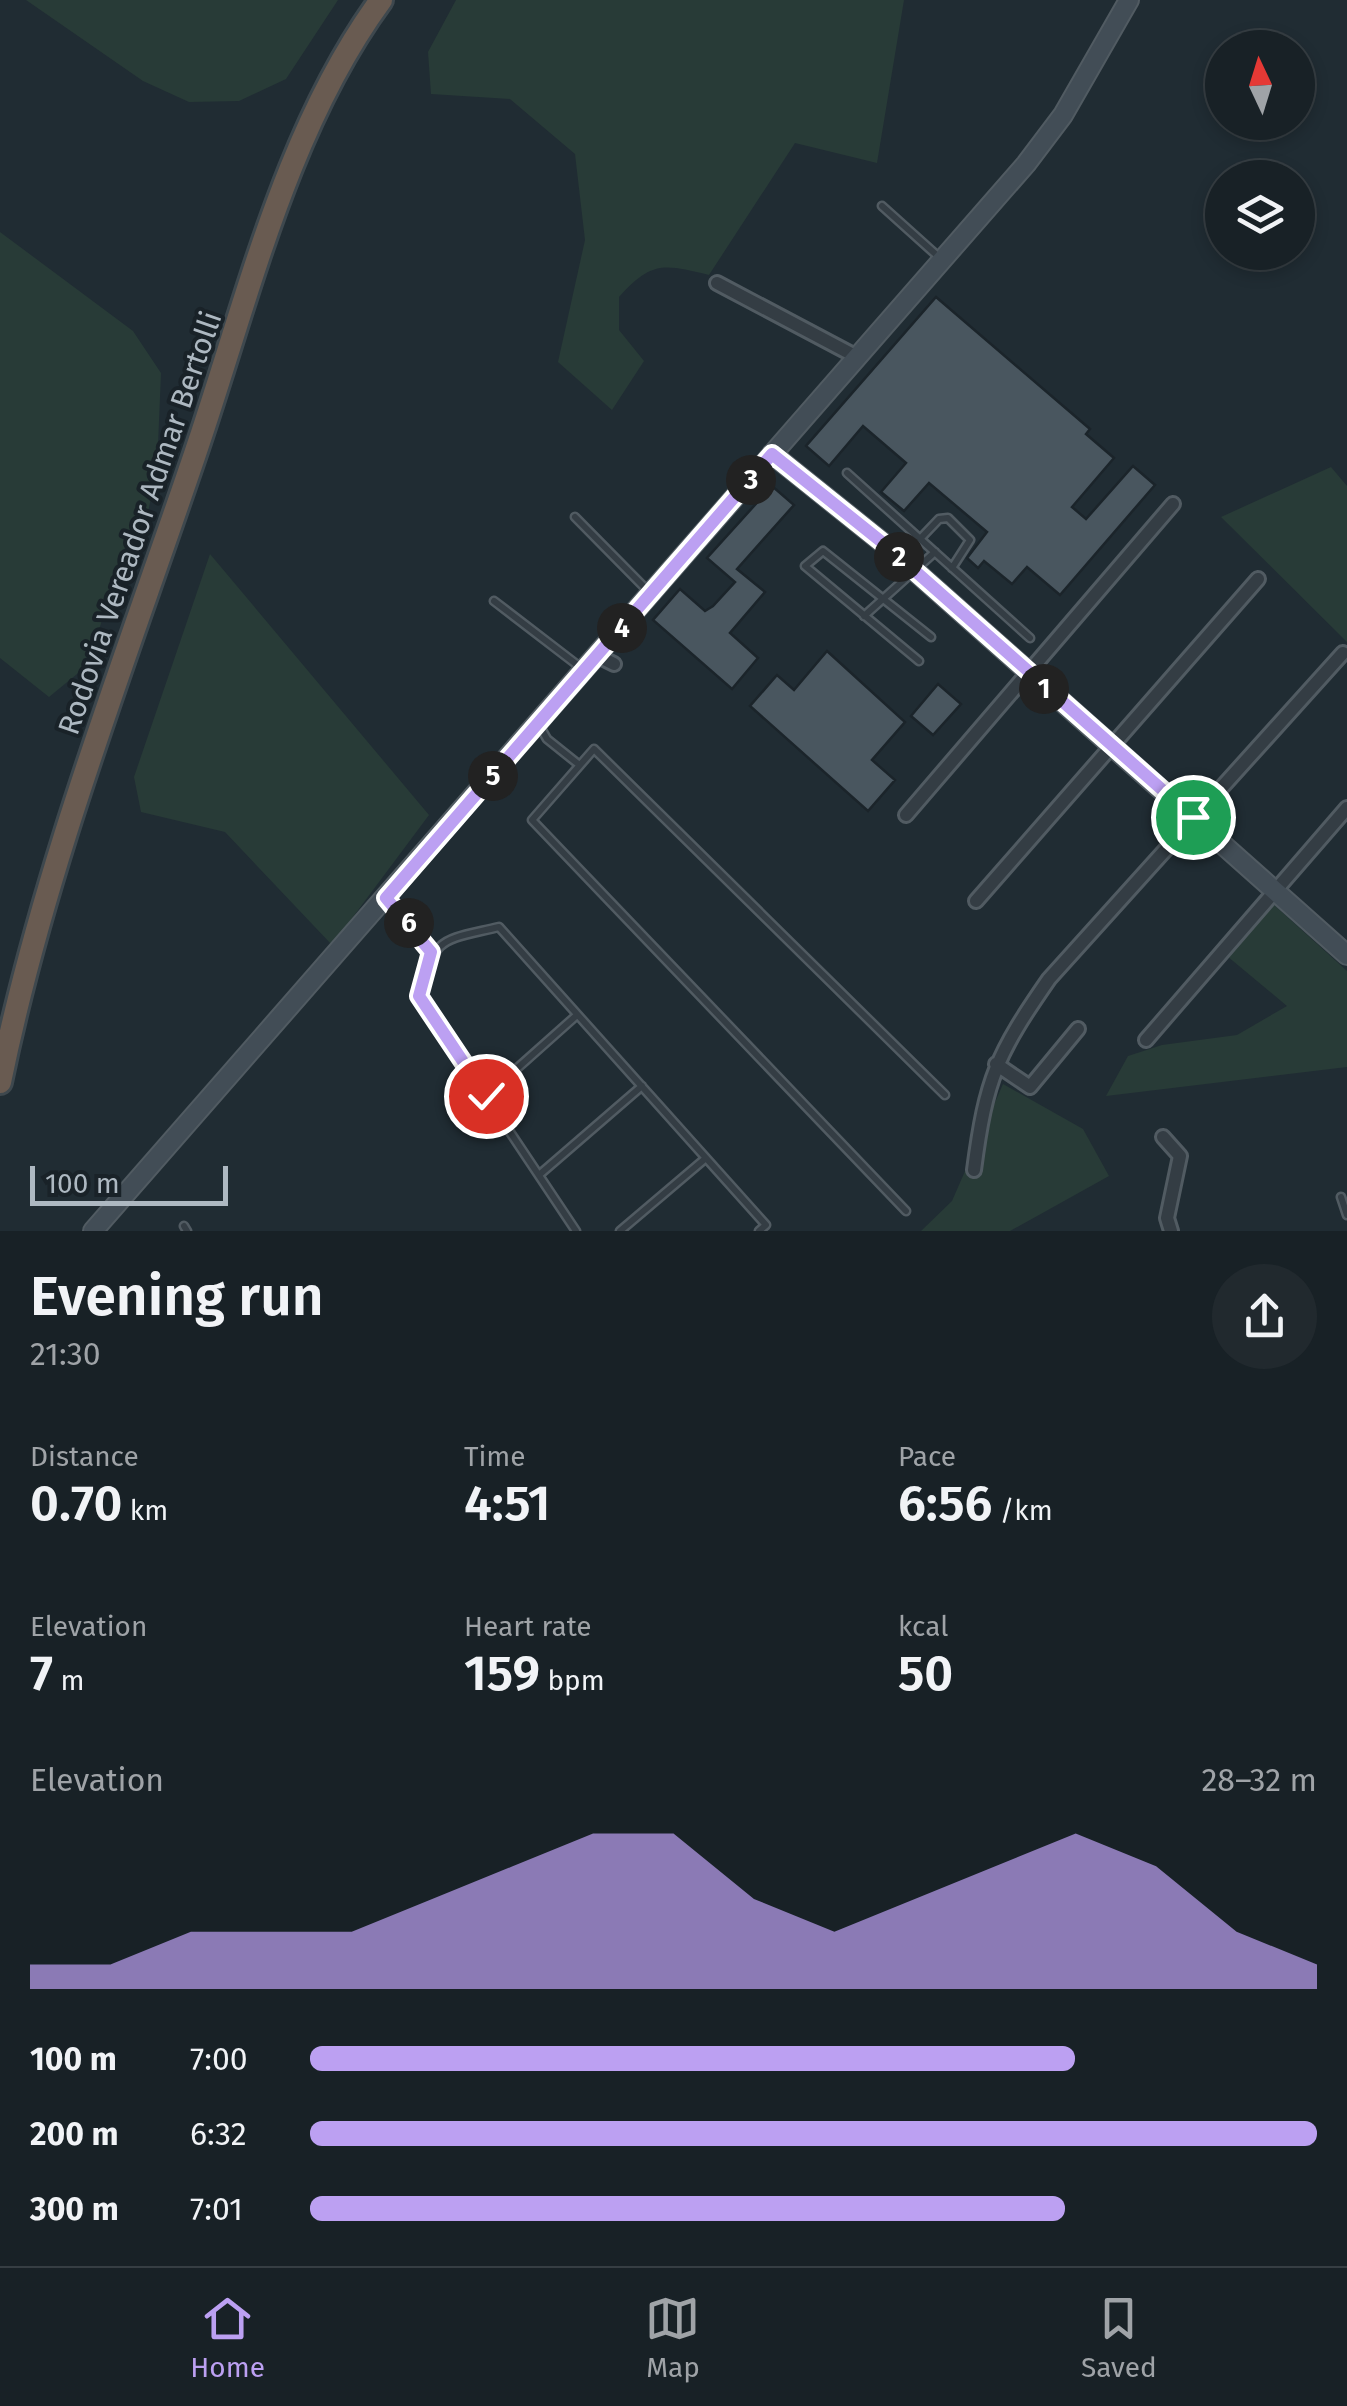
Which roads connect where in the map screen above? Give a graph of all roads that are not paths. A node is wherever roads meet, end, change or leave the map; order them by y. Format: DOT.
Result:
graph roads {
  1 [pos="381,0"];
  2 [pos="1129,0"];
  3 [pos="882,206"];
  4 [pos="942,260"];
  5 [pos="717,283"];
  6 [pos="857,357"];
  7 [pos="772,454"];
  8 [pos="847,473"];
  9 [pos="1173,504"];
  10 [pos="575,517"];
  11 [pos="920,539"];
  12 [pos="935,552"];
  13 [pos="952,568"];
  14 [pos="915,571"];
  15 [pos="1258,579"];
  16 [pos="652,594"];
  17 [pos="884,597"];
  18 [pos="494,601"];
  19 [pos="864,616"];
  20 [pos="931,637"];
  21 [pos="1030,638"];
  22 [pos="1344,653"];
  23 [pos="919,661"];
  24 [pos="599,664"];
  25 [pos="1028,673"];
  26 [pos="539,724"];
  27 [pos="1111,747"];
  28 [pos="577,763"];
  29 [pos="1347,808"];
  30 [pos="906,814"];
  31 [pos="1193,817"];
  32 [pos="1275,891"];
  33 [pos="386,898"];
  34 [pos="976,901"];
  35 [pos="431,952"];
  36 [pos="1347,955"];
  37 [pos="578,1014"];
  38 [pos="1078,1029"];
  39 [pos="1146,1040"];
  40 [pos="996,1064"];
  41 [pos="0,1082"];
  42 [pos="642,1086"];
  43 [pos="945,1095"];
  44 [pos="486,1096"];
  45 [pos="1163,1137"];
  46 [pos="706,1158"];
  47 [pos="974,1170"];
  48 [pos="539,1175"];
  49 [pos="1341,1197"];
  50 [pos="906,1211"];
  51 [pos="1347,1215"];
  52 [pos="92,1231"];
  53 [pos="576,1231"];
  54 [pos="620,1231"];
  55 [pos="759,1231"];
  56 [pos="1171,1231"];
  1 -- 41 [label="highway, Rodovia Vereador Admar Bertolli"];
  2 -- 4 [label="street"];
  3 -- 4 [label="lane"];
  4 -- 6 [label="street"];
  5 -- 6 [label="street"];
  6 -- 7 [label="street"];
  7 -- 14 [label="street"];
  7 -- 16 [label="street"];
  8 -- 11 [label="lane"];
  9 -- 25 [label="street"];
  10 -- 16 [label="lane"];
  11 -- 12 [label="lane"];
  11 -- 13 [label="lane"];
  12 -- 13 [label="lane"];
  12 -- 14 [label="lane"];
  13 -- 21 [label="lane"];
  14 -- 17 [label="lane"];
  14 -- 25 [label="street"];
  15 -- 27 [label="street"];
  16 -- 24 [label="street"];
  17 -- 19 [label="lane"];
  17 -- 19 [label="lane"];
  17 -- 20 [label="lane"];
  18 -- 24 [label="lane"];
  19 -- 23 [label="lane"];
  22 -- 31 [label="street"];
  24 -- 26 [label="street"];
  25 -- 27 [label="street"];
  25 -- 30 [label="street"];
  26 -- 28 [label="lane"];
  26 -- 33 [label="street"];
  27 -- 31 [label="street"];
  27 -- 34 [label="street"];
  28 -- 43 [label="lane"];
  28 -- 50 [label="lane"];
  29 -- 32 [label="street"];
  31 -- 32 [label="street"];
  31 -- 40 [label="street"];
  32 -- 36 [label="street"];
  32 -- 39 [label="street"];
  33 -- 35 [label="lane"];
  33 -- 52 [label="street"];
  35 -- 37 [label="lane"];
  35 -- 44 [label="lane"];
  37 -- 42 [label="lane"];
  37 -- 44 [label="lane"];
  38 -- 40 [label="street"];
  40 -- 47 [label="street"];
  42 -- 46 [label="lane"];
  42 -- 48 [label="lane"];
  44 -- 48 [label="lane"];
  45 -- 56 [label="street"];
  46 -- 54 [label="lane"];
  46 -- 55 [label="lane"];
  48 -- 53 [label="lane"];
  49 -- 51 [label="lane"];
}
